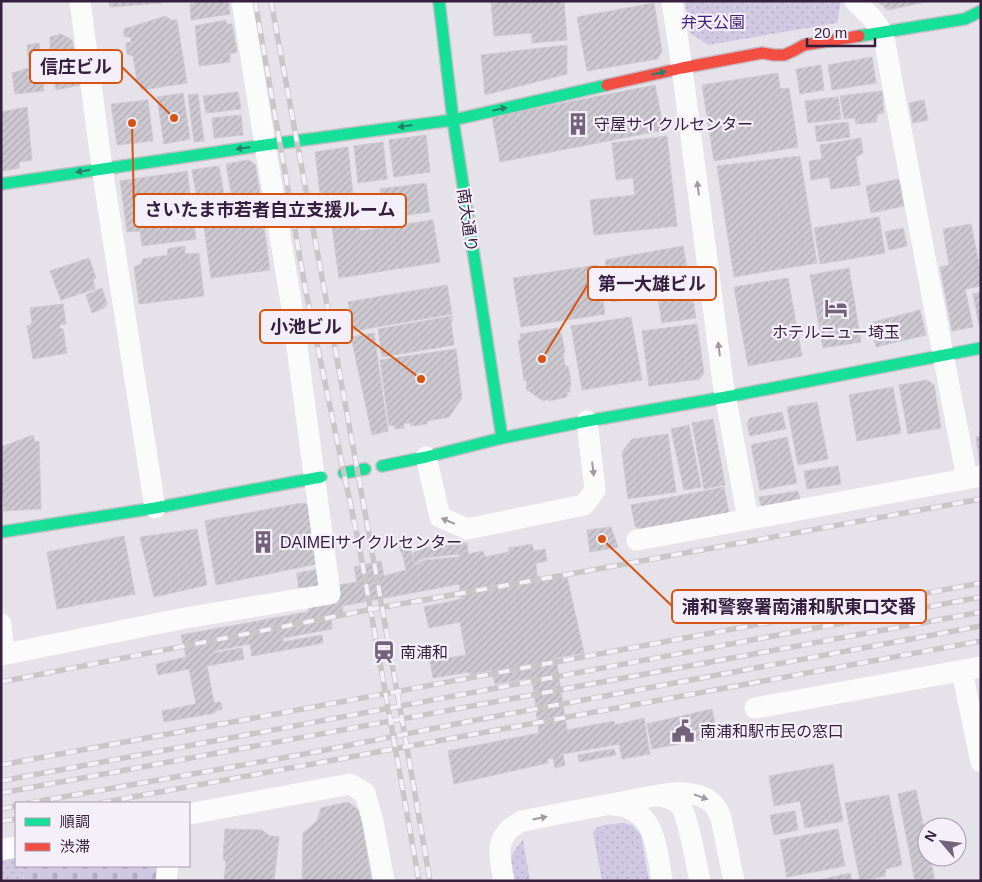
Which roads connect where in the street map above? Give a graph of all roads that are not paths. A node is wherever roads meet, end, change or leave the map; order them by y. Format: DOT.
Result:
graph roads {
  1 [pos="80,1"];
  2 [pos="242,1"];
  3 [pos="439,1"];
  4 [pos="672,1"];
  5 [pos="855,1"];
  6 [pos="981,11"];
  7 [pos="883,33"];
  8 [pos="682,68"];
  9 [pos="453,120"];
  10 [pos="264,145"];
  11 [pos="102,168"];
  12 [pos="1,184"];
  13 [pos="981,348"];
  14 [pos="944,356"];
  15 [pos="726,397"];
  16 [pos="587,421"];
  17 [pos="502,438"];
  18 [pos="426,457"];
  19 [pos="382,466"];
  20 [pos="364,469"];
  21 [pos="344,473"];
  22 [pos="974,477"];
  23 [pos="318,478"];
  24 [pos="155,508"];
  25 [pos="748,519"];
  26 [pos="1,532"];
  27 [pos="636,540"];
  28 [pos="1,624"];
  29 [pos="3,654"];
  30 [pos="971,669"];
  31 [pos="755,708"];
  32 [pos="981,762"];
  33 [pos="654,796"];
  34 [pos="608,804"];
  35 [pos="190,814"];
  36 [pos="15,847"];
  37 [pos="1,850"];
  38 [pos="168,867"];
  39 [pos="166,881"];
  40 [pos="384,881"];
  41 [pos="504,881"];
  42 [pos="662,881"];
  43 [pos="700,881"];
  44 [pos="734,881"];
  1 -- 11 [label="street"];
  2 -- 10 [label="street"];
  3 -- 9 [label="street, 南大通り"];
  4 -- 8 [label="street"];
  5 -- 7 [label="street"];
  6 -- 7 [label="street"];
  7 -- 8 [label="street"];
  7 -- 14 [label="street"];
  9 -- 8 [label="street, one-way"];
  15 -- 8 [label="street, one-way"];
  9 -- 10 [label="street, one-way"];
  9 -- 17 [label="street, 南大通り"];
  10 -- 11 [label="street, one-way"];
  10 -- 23 [label="street"];
  11 -- 12 [label="street, one-way"];
  11 -- 24 [label="street"];
  13 -- 14 [label="street"];
  14 -- 15 [label="street"];
  14 -- 22 [label="street"];
  15 -- 16 [label="street"];
  15 -- 25 [label="street"];
  16 -- 17 [label="street"];
  16 -- 18 [label="street, one-way"];
  17 -- 18 [label="street"];
  18 -- 19 [label="street"];
  20 -- 21 [label="street"];
  22 -- 25 [label="street"];
  23 -- 24 [label="street"];
  23 -- 29 [label="street"];
  24 -- 26 [label="street"];
  25 -- 27 [label="street"];
  28 -- 29 [label="street"];
  30 -- 31 [label="street"];
  30 -- 32 [label="street"];
  33 -- 34 [label="street"];
  33 -- 43 [label="street"];
  33 -- 44 [label="street, one-way"];
  41 -- 34 [label="street, one-way"];
  34 -- 42 [label="street"];
  35 -- 40 [label="street"];
  36 -- 37 [label="street"];
  38 -- 39 [label="street"];
}
